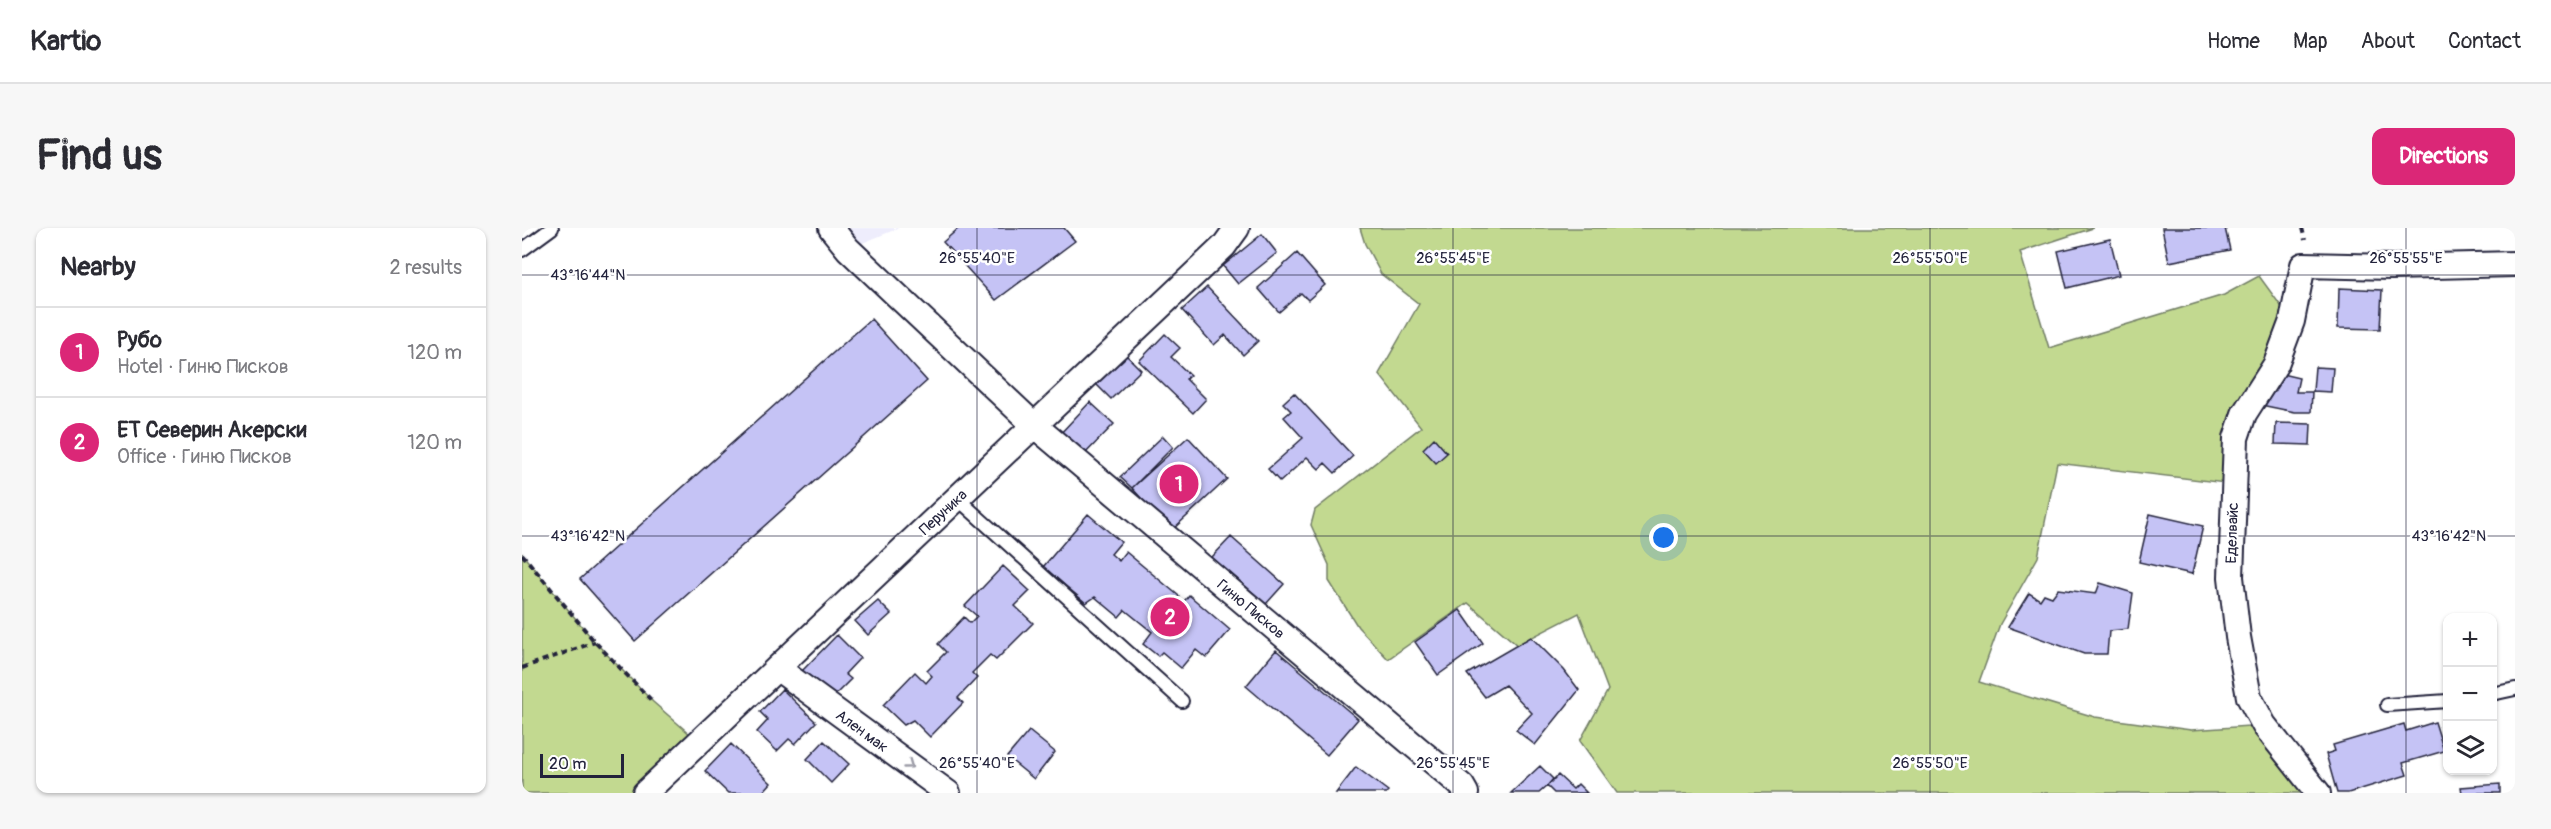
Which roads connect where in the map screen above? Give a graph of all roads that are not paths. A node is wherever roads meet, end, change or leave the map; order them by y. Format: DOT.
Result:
graph roads {
  1 [pos="552,228"];
  2 [pos="831,228"];
  3 [pos="1237,228"];
  4 [pos="522,250"];
  5 [pos="2515,264"];
  6 [pos="1035,426"];
  7 [pos="958,499"];
  8 [pos="777,668"];
  9 [pos="2515,689"];
  10 [pos="2497,693"];
  11 [pos="2443,701"];
  12 [pos="1182,702"];
  13 [pos="2387,705"];
  14 [pos="645,793"];
  15 [pos="948,793"];
  16 [pos="1466,793"];
  17 [pos="2318,793"];
  1 -- 4 [label="lane"];
  2 -- 6 [label="street, Гиню Писков"];
  3 -- 6 [label="street, Перуника"];
  5 -- 17 [label="street, Еделвайс"];
  6 -- 7 [label="street, Перуника"];
  6 -- 16 [label="street, Гиню Писков"];
  7 -- 8 [label="street, Перуника"];
  7 -- 12 [label="lane"];
  8 -- 14 [label="street, Перуника"];
  8 -- 15 [label="street, Ален мак, one-way"];
  9 -- 10 [label="lane"];
  11 -- 13 [label="lane"];
}
